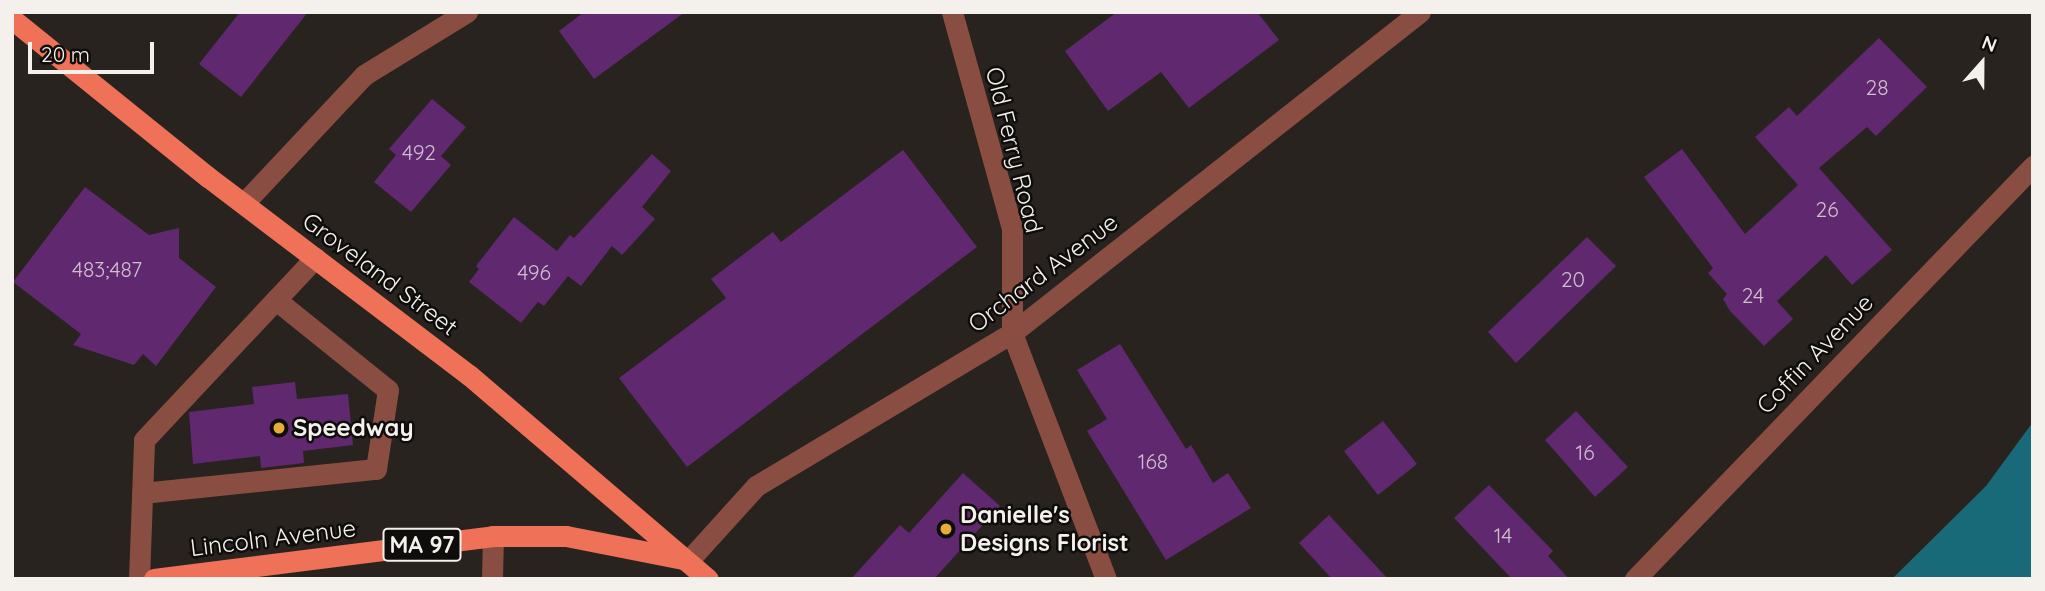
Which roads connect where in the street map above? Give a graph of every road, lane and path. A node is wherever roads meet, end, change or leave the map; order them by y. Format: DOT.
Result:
graph roads {
  1 [pos="467,12"];
  2 [pos="951,12"];
  3 [pos="1420,12"];
  4 [pos="12,19"];
  5 [pos="2033,166"];
  6 [pos="244,203"];
  7 [pos="315,258"];
  8 [pos="276,300"];
  9 [pos="1012,333"];
  10 [pos="142,494"];
  11 [pos="493,536"];
  12 [pos="689,560"];
  13 [pos="139,579"];
  14 [pos="154,579"];
  15 [pos="492,579"];
  16 [pos="708,579"];
  17 [pos="1106,579"];
  18 [pos="1634,579"];
  1 -- 6 [label="street"];
  2 -- 9 [label="street, Old Ferry Road"];
  3 -- 9 [label="street, Orchard Avenue"];
  4 -- 6 [label="main road, Groveland Street"];
  5 -- 18 [label="street, Coffin Avenue"];
  6 -- 7 [label="main road, Groveland Street"];
  7 -- 8 [label="street"];
  7 -- 12 [label="main road, Groveland Street"];
  8 -- 10 [label="street"];
  8 -- 10 [label="street"];
  9 -- 12 [label="street, Orchard Avenue"];
  9 -- 17 [label="street, Old Ferry Road"];
  10 -- 13 [label="street"];
  11 -- 12 [label="main road, Lincoln Avenue / MA 97"];
  11 -- 14 [label="main road, Lincoln Avenue / MA 97"];
  11 -- 15 [label="street"];
  12 -- 16 [label="main road, Groveland Street"];
}
